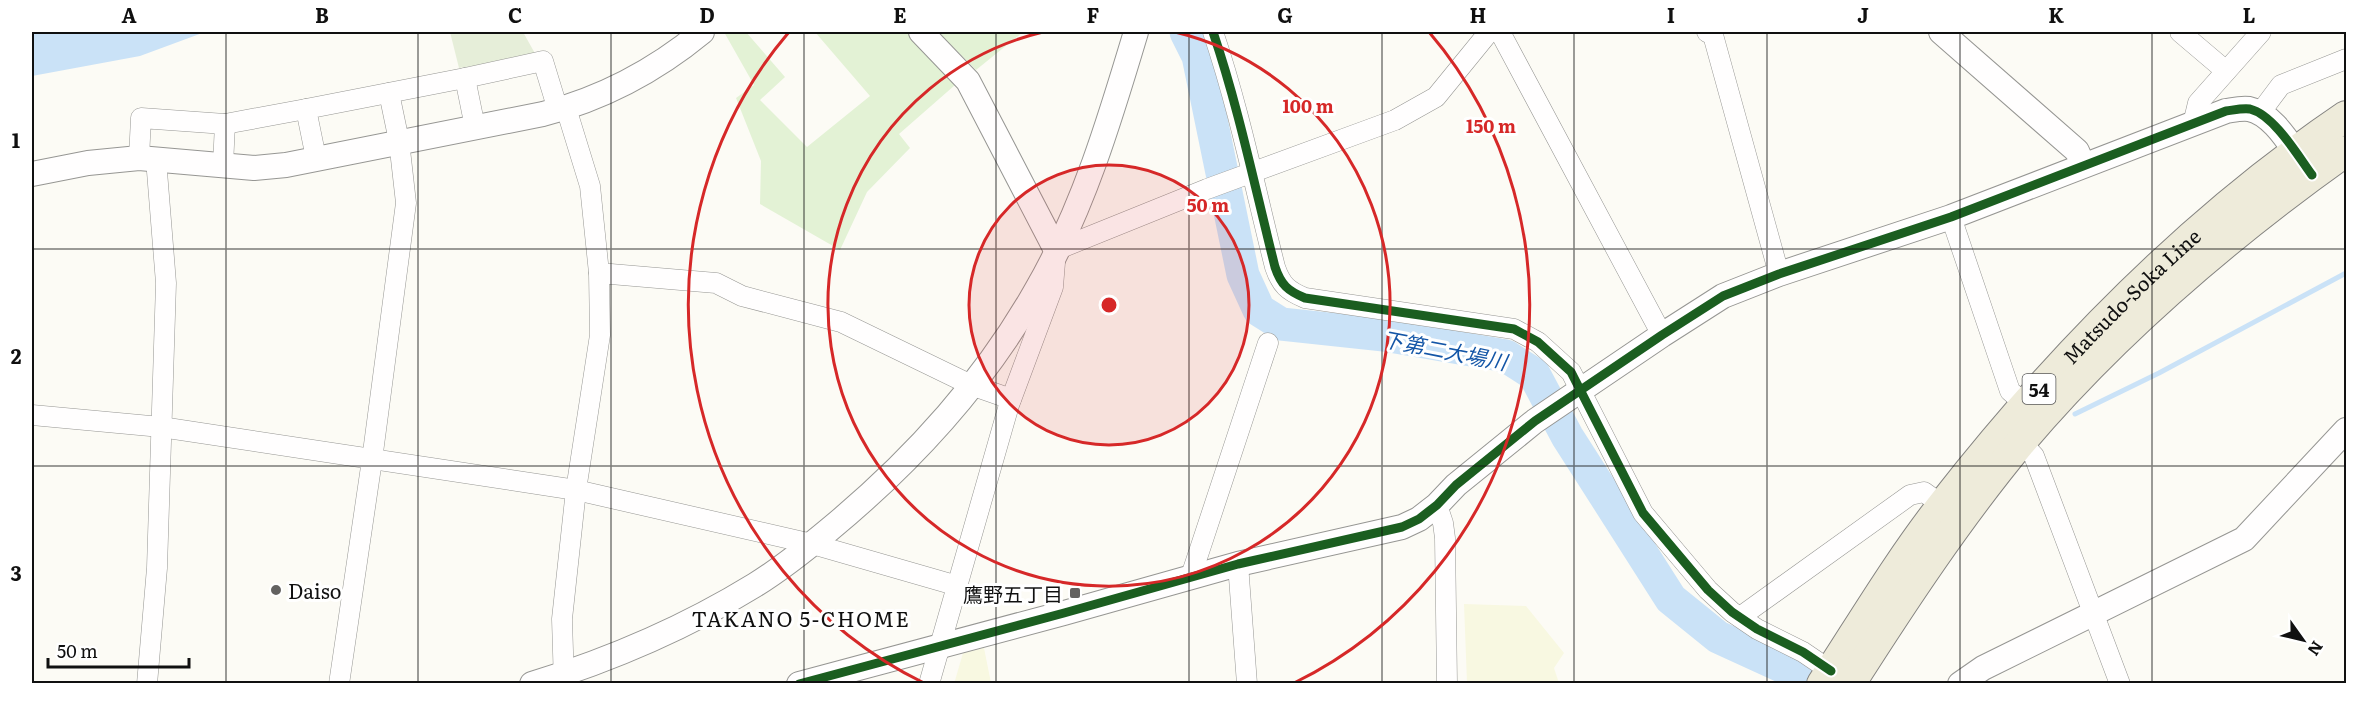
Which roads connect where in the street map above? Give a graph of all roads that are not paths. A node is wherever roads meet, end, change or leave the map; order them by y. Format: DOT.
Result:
graph roads {
  1 [pos="921,32"];
  2 [pos="1136,32"];
  3 [pos="1213,32"];
  4 [pos="1489,32"];
  5 [pos="1500,32"];
  6 [pos="1707,32"];
  7 [pos="1941,32"];
  8 [pos="2180,32"];
  9 [pos="2261,32"];
  10 [pos="690,35"];
  11 [pos="2346,59"];
  12 [pos="2226,71"];
  13 [pos="465,78"];
  14 [pos="389,93"];
  15 [pos="306,109"];
  16 [pos="562,109"];
  17 [pos="2260,113"];
  18 [pos="2346,116"];
  19 [pos="225,124"];
  20 [pos="2193,124"];
  21 [pos="475,127"];
  22 [pos="399,141"];
  23 [pos="2295,151"];
  24 [pos="2346,151"];
  25 [pos="148,158"];
  26 [pos="316,158"];
  27 [pos="223,165"];
  28 [pos="2083,165"];
  29 [pos="32,174"];
  30 [pos="1248,175"];
  31 [pos="2312,176"];
  32 [pos="1951,217"];
  33 [pos="1056,250"];
  34 [pos="599,273"];
  35 [pos="1779,274"];
  36 [pos="1662,335"];
  37 [pos="1268,343"];
  38 [pos="971,386"];
  39 [pos="1580,389"];
  40 [pos="1011,399"];
  41 [pos="2025,404"];
  42 [pos="32,415"];
  43 [pos="161,427"];
  44 [pos="2346,430"];
  45 [pos="2021,442"];
  46 [pos="372,460"];
  47 [pos="576,490"];
  48 [pos="1942,505"];
  49 [pos="1437,506"];
  50 [pos="812,544"];
  51 [pos="1238,564"];
  52 [pos="1191,576"];
  53 [pos="958,586"];
  54 [pos="2094,614"];
  55 [pos="1740,617"];
  56 [pos="939,646"];
  57 [pos="563,679"];
  58 [pos="1834,679"];
  59 [pos="147,684"];
  60 [pos="339,684"];
  61 [pos="532,684"];
  62 [pos="800,684"];
  63 [pos="929,684"];
  64 [pos="1247,684"];
  65 [pos="1447,684"];
  66 [pos="1960,684"];
  67 [pos="2120,684"];
  1 -- 33 [label="street"];
  2 -- 33 [label="street"];
  3 -- 30 [label="street"];
  4 -- 30 [label="street"];
  5 -- 36 [label="street"];
  6 -- 35 [label="street"];
  7 -- 28 [label="street"];
  8 -- 12 [label="street"];
  9 -- 12 [label="street"];
  10 -- 16 [label="street"];
  11 -- 17 [label="street"];
  12 -- 20 [label="street"];
  13 -- 14 [label="street"];
  13 -- 16 [label="street"];
  13 -- 21 [label="street"];
  14 -- 15 [label="street"];
  14 -- 22 [label="street"];
  15 -- 19 [label="street"];
  15 -- 26 [label="street"];
  16 -- 21 [label="street"];
  16 -- 34 [label="street"];
  17 -- 20 [label="street"];
  17 -- 23 [label="street"];
  18 -- 23 [label="main road, Matsudo-Soka Line / 54"];
  19 -- 25 [label="street"];
  19 -- 27 [label="street"];
  20 -- 28 [label="street"];
  21 -- 22 [label="street"];
  22 -- 26 [label="street"];
  22 -- 46 [label="street"];
  23 -- 31 [label="street"];
  23 -- 41 [label="main road, Matsudo-Soka Line / 54"];
  24 -- 31 [label="main road, Matsudo-Soka Line / 54"];
  25 -- 27 [label="street"];
  25 -- 29 [label="street"];
  25 -- 43 [label="street"];
  26 -- 27 [label="street"];
  28 -- 32 [label="street"];
  30 -- 33 [label="street"];
  30 -- 39 [label="street"];
  31 -- 45 [label="main road, Matsudo-Soka Line / 54"];
  32 -- 35 [label="street"];
  32 -- 41 [label="street"];
  33 -- 38 [label="street"];
  33 -- 40 [label="street"];
  34 -- 38 [label="street"];
  34 -- 47 [label="street"];
  35 -- 36 [label="street"];
  36 -- 39 [label="street"];
  37 -- 52 [label="street"];
  38 -- 40 [label="street"];
  38 -- 50 [label="street"];
  39 -- 49 [label="street"];
  39 -- 55 [label="street"];
  40 -- 53 [label="street"];
  41 -- 48 [label="main road, Matsudo-Soka Line / 54"];
  42 -- 43 [label="street"];
  43 -- 46 [label="street"];
  43 -- 59 [label="street"];
  44 -- 54 [label="street"];
  45 -- 54 [label="street"];
  45 -- 58 [label="main road, Matsudo-Soka Line / 54"];
  46 -- 47 [label="street"];
  46 -- 60 [label="street"];
  47 -- 50 [label="street"];
  47 -- 57 [label="street"];
  48 -- 55 [label="street"];
  48 -- 58 [label="main road, Matsudo-Soka Line / 54"];
  49 -- 51 [label="street"];
  49 -- 65 [label="street"];
  50 -- 53 [label="street"];
  50 -- 57 [label="street"];
  51 -- 52 [label="street"];
  51 -- 64 [label="street"];
  52 -- 56 [label="street"];
  53 -- 56 [label="street"];
  54 -- 66 [label="street"];
  54 -- 67 [label="street"];
  55 -- 58 [label="street"];
  56 -- 62 [label="street"];
  56 -- 63 [label="street"];
  57 -- 61 [label="street"];
}
